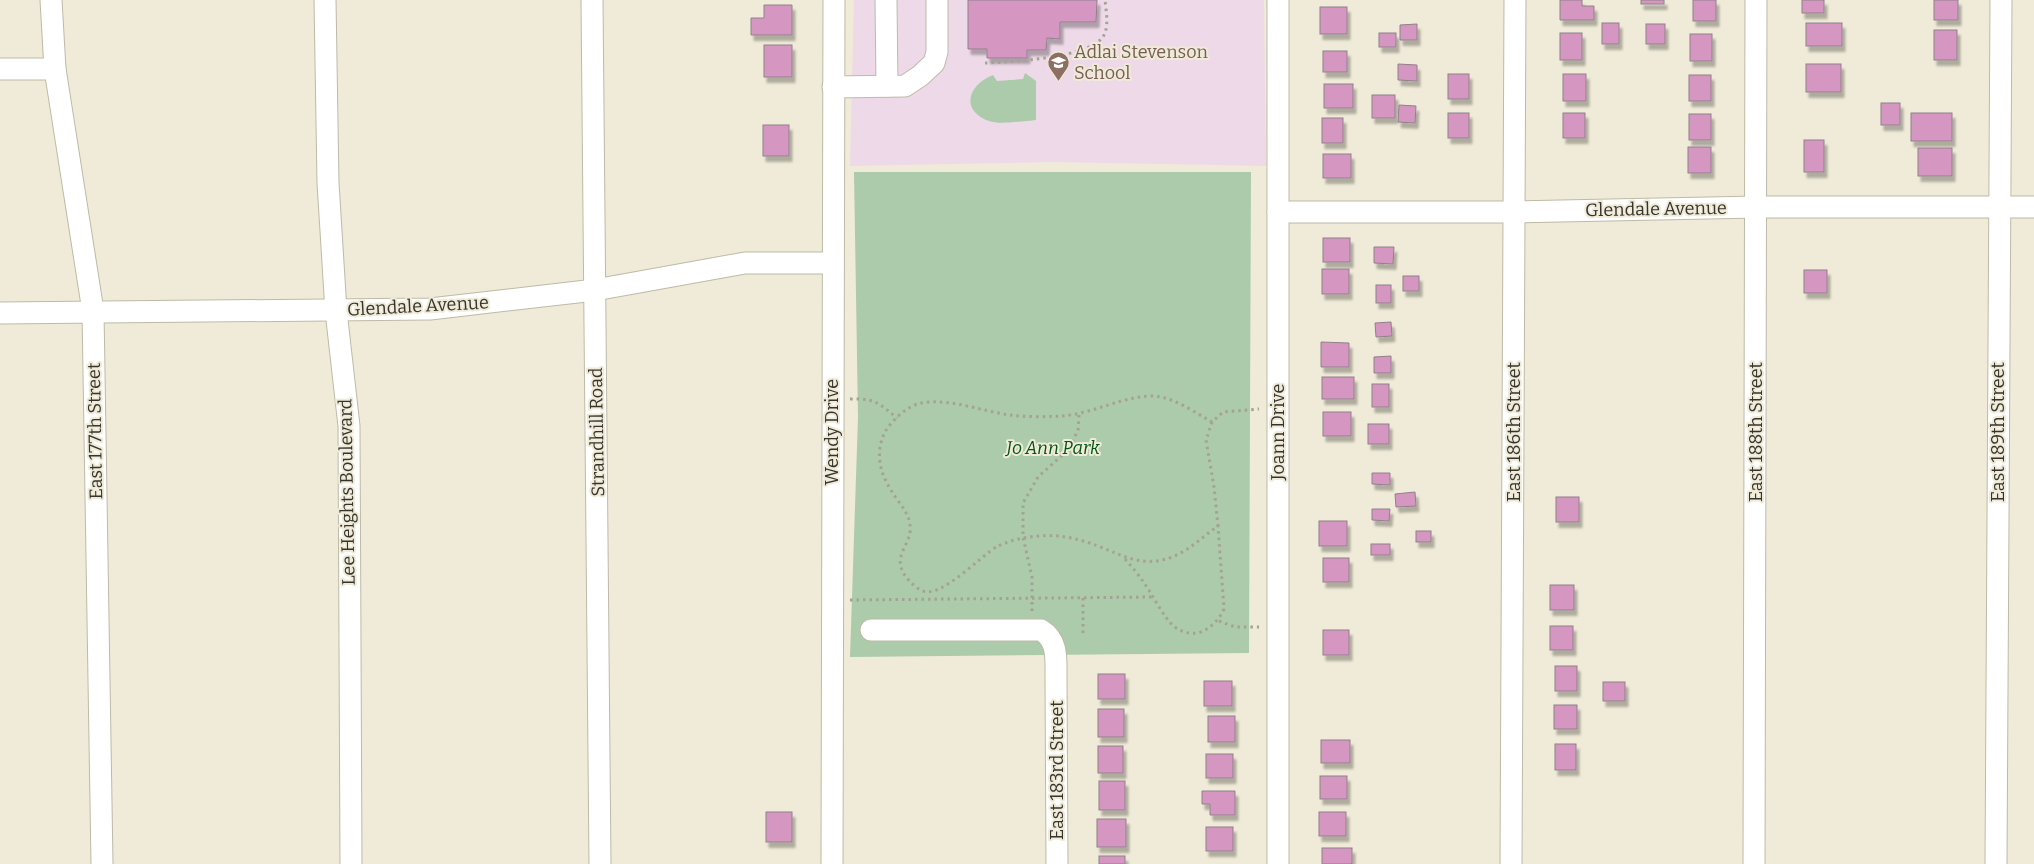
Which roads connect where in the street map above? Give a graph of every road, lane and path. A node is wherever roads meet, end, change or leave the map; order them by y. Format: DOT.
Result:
graph roads {
  1 [pos="51,0"];
  2 [pos="325,0"];
  3 [pos="592,0"];
  4 [pos="834,0"];
  5 [pos="886,0"];
  6 [pos="937,0"];
  7 [pos="1105,0"];
  8 [pos="1278,0"];
  9 [pos="1515,0"];
  10 [pos="1756,0"];
  11 [pos="2001,0"];
  12 [pos="985,64"];
  13 [pos="0,69"];
  14 [pos="55,69"];
  15 [pos="887,86"];
  16 [pos="833,87"];
  17 [pos="1757,206"];
  18 [pos="1999,206"];
  19 [pos="2034,206"];
  20 [pos="1278,212"];
  21 [pos="1515,212"];
  22 [pos="832,263"];
  23 [pos="595,290"];
  24 [pos="93,310"];
  25 [pos="336,310"];
  26 [pos="0,313"];
  27 [pos="850,399"];
  28 [pos="1259,409"];
  29 [pos="1079,415"];
  30 [pos="897,418"];
  31 [pos="1212,422"];
  32 [pos="1218,526"];
  33 [pos="1023,537"];
  34 [pos="1125,558"];
  35 [pos="1154,597"];
  36 [pos="1083,598"];
  37 [pos="1032,599"];
  38 [pos="849,600"];
  39 [pos="1219,621"];
  40 [pos="1259,627"];
  41 [pos="871,630"];
  42 [pos="1083,634"];
  43 [pos="102,864"];
  44 [pos="351,864"];
  45 [pos="600,864"];
  46 [pos="832,864"];
  47 [pos="1057,864"];
  48 [pos="1278,864"];
  49 [pos="1511,864"];
  50 [pos="1754,864"];
  51 [pos="1996,864"];
  1 -- 14 [label="street, East 177th Street"];
  2 -- 25 [label="street, Lee Heights Boulevard"];
  3 -- 23 [label="street, Strandhill Road"];
  4 -- 16 [label="street, Wendy Drive"];
  5 -- 15 [label="street"];
  6 -- 15 [label="street"];
  7 -- 12 [label="path"];
  8 -- 20 [label="street, Joann Drive"];
  9 -- 21 [label="street, East 186th Street"];
  10 -- 17 [label="street, East 188th Street"];
  11 -- 18 [label="street, East 189th Street"];
  13 -- 14 [label="street"];
  14 -- 24 [label="street, East 177th Street"];
  15 -- 16 [label="street"];
  16 -- 22 [label="street, Wendy Drive"];
  17 -- 18 [label="street, Glendale Avenue"];
  17 -- 21 [label="street, Glendale Avenue"];
  17 -- 50 [label="street, East 188th Street"];
  18 -- 19 [label="street, Glendale Avenue"];
  18 -- 51 [label="street, East 189th Street"];
  20 -- 21 [label="street, Glendale Avenue"];
  20 -- 48 [label="street, Joann Drive"];
  21 -- 49 [label="street, East 186th Street"];
  22 -- 23 [label="street, Glendale Avenue"];
  22 -- 46 [label="street, Wendy Drive"];
  23 -- 25 [label="street, Glendale Avenue"];
  23 -- 45 [label="street, Strandhill Road"];
  24 -- 25 [label="street, Glendale Avenue"];
  24 -- 26 [label="street, Glendale Avenue"];
  24 -- 43 [label="street, East 177th Street"];
  25 -- 44 [label="street, Lee Heights Boulevard"];
  27 -- 30 [label="path"];
  28 -- 31 [label="path"];
  29 -- 30 [label="path"];
  29 -- 31 [label="path"];
  29 -- 33 [label="path"];
  30 -- 33 [label="path"];
  31 -- 32 [label="path"];
  32 -- 34 [label="path"];
  32 -- 39 [label="path"];
  33 -- 34 [label="path"];
  33 -- 37 [label="path"];
  34 -- 35 [label="path"];
  35 -- 36 [label="path"];
  35 -- 39 [label="path"];
  36 -- 37 [label="path"];
  36 -- 42 [label="path"];
  37 -- 38 [label="path"];
  39 -- 40 [label="path"];
  41 -- 47 [label="street, East 183rd Street"];
}
